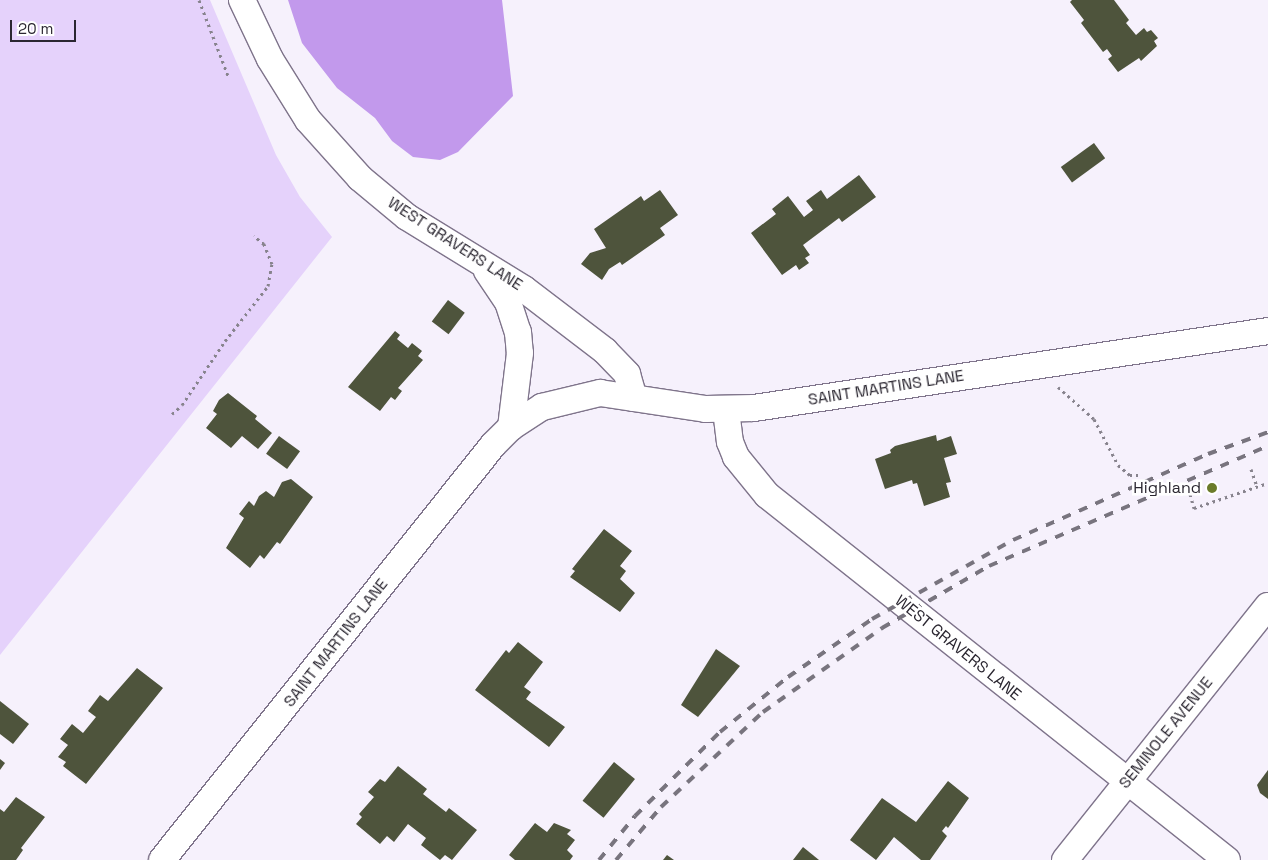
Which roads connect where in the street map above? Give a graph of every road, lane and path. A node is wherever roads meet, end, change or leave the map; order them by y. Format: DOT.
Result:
graph roads {
  1 [pos="199,0"];
  2 [pos="242,0"];
  3 [pos="229,78"];
  4 [pos="254,236"];
  5 [pos="481,263"];
  6 [pos="1268,330"];
  7 [pos="1058,388"];
  8 [pos="634,398"];
  9 [pos="726,410"];
  10 [pos="172,414"];
  11 [pos="511,427"];
  12 [pos="1250,470"];
  13 [pos="1138,476"];
  14 [pos="1268,483"];
  15 [pos="1257,486"];
  16 [pos="1190,494"];
  17 [pos="1268,606"];
  18 [pos="1127,782"];
  19 [pos="162,860"];
  20 [pos="1065,860"];
  21 [pos="1227,860"];
  1 -- 3 [label="path"];
  2 -- 5 [label="street, WEST GRAVERS LANE"];
  4 -- 10 [label="path"];
  5 -- 8 [label="street, WEST GRAVERS LANE"];
  5 -- 11 [label="street"];
  6 -- 9 [label="street, SAINT MARTINS LANE"];
  7 -- 13 [label="path"];
  8 -- 9 [label="street, SAINT MARTINS LANE"];
  8 -- 11 [label="street, SAINT MARTINS LANE"];
  9 -- 18 [label="street, WEST GRAVERS LANE"];
  11 -- 19 [label="street, SAINT MARTINS LANE"];
  12 -- 15 [label="path"];
  14 -- 15 [label="path"];
  15 -- 16 [label="path"];
  17 -- 18 [label="street, SEMINOLE AVENUE"];
  18 -- 20 [label="street, SEMINOLE AVENUE"];
  18 -- 21 [label="street, WEST GRAVERS LANE"];
}
